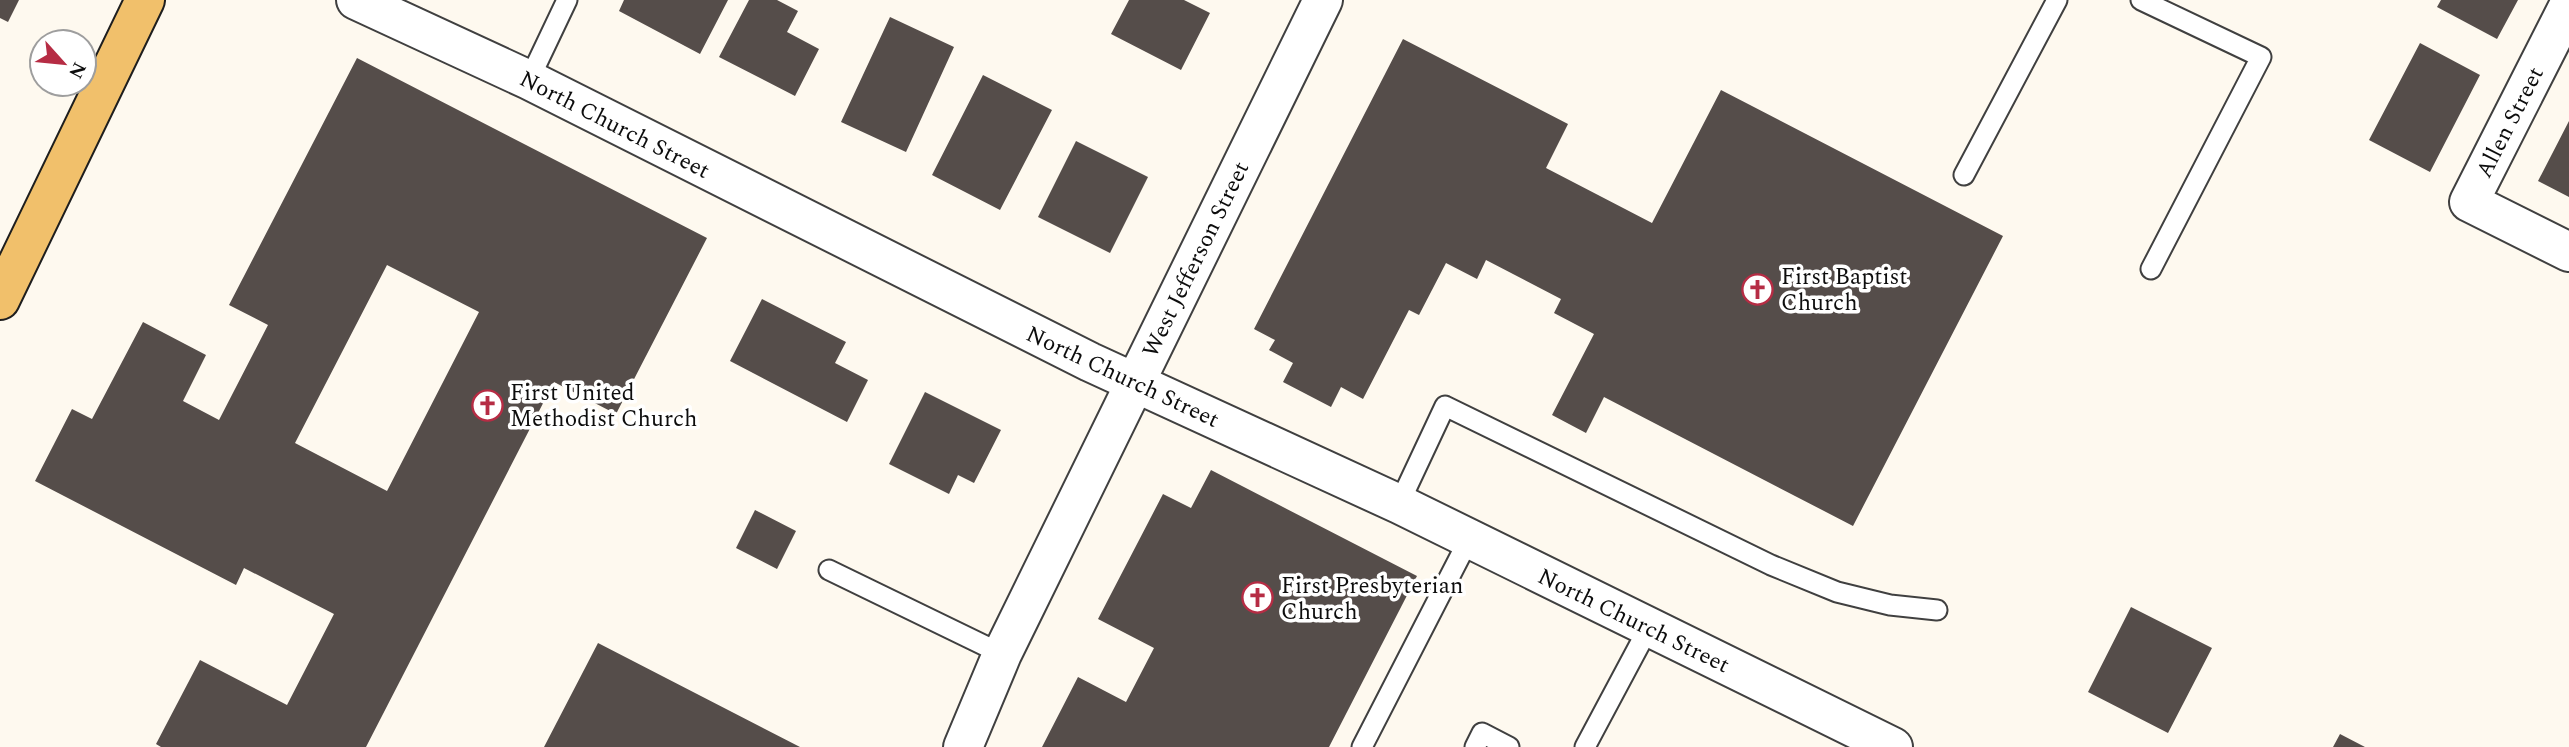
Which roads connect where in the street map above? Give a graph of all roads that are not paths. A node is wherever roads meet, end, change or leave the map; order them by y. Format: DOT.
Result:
graph roads {
  1 [pos="145,0"];
  2 [pos="356,0"];
  3 [pos="567,0"];
  4 [pos="1323,0"];
  5 [pos="2057,0"];
  6 [pos="2141,0"];
  7 [pos="2569,5"];
  8 [pos="528,79"];
  9 [pos="1964,175"];
  10 [pos="2569,252"];
  11 [pos="2151,269"];
  12 [pos="0,300"];
  13 [pos="1134,382"];
  14 [pos="1399,504"];
  15 [pos="1469,539"];
  16 [pos="829,570"];
  17 [pos="1937,610"];
  18 [pos="1648,627"];
  19 [pos="1002,654"];
  20 [pos="963,747"];
  21 [pos="1362,747"];
  22 [pos="1475,747"];
  23 [pos="1509,747"];
  24 [pos="1584,747"];
  25 [pos="1893,747"];
  1 -- 12 [label="main road"];
  2 -- 8 [label="street, North Church Street"];
  3 -- 8 [label="lane"];
  4 -- 13 [label="street, West Jefferson Street"];
  5 -- 9 [label="lane"];
  6 -- 11 [label="lane"];
  7 -- 10 [label="street, Allen Street"];
  8 -- 13 [label="street, North Church Street"];
  13 -- 14 [label="street, North Church Street"];
  13 -- 19 [label="street, West Jefferson Street"];
  14 -- 15 [label="street, North Church Street"];
  14 -- 17 [label="lane"];
  15 -- 18 [label="street, North Church Street"];
  15 -- 21 [label="lane"];
  16 -- 19 [label="lane"];
  18 -- 24 [label="lane"];
  18 -- 25 [label="street, North Church Street"];
  19 -- 20 [label="street, West Jefferson Street"];
  22 -- 23 [label="lane"];
}
